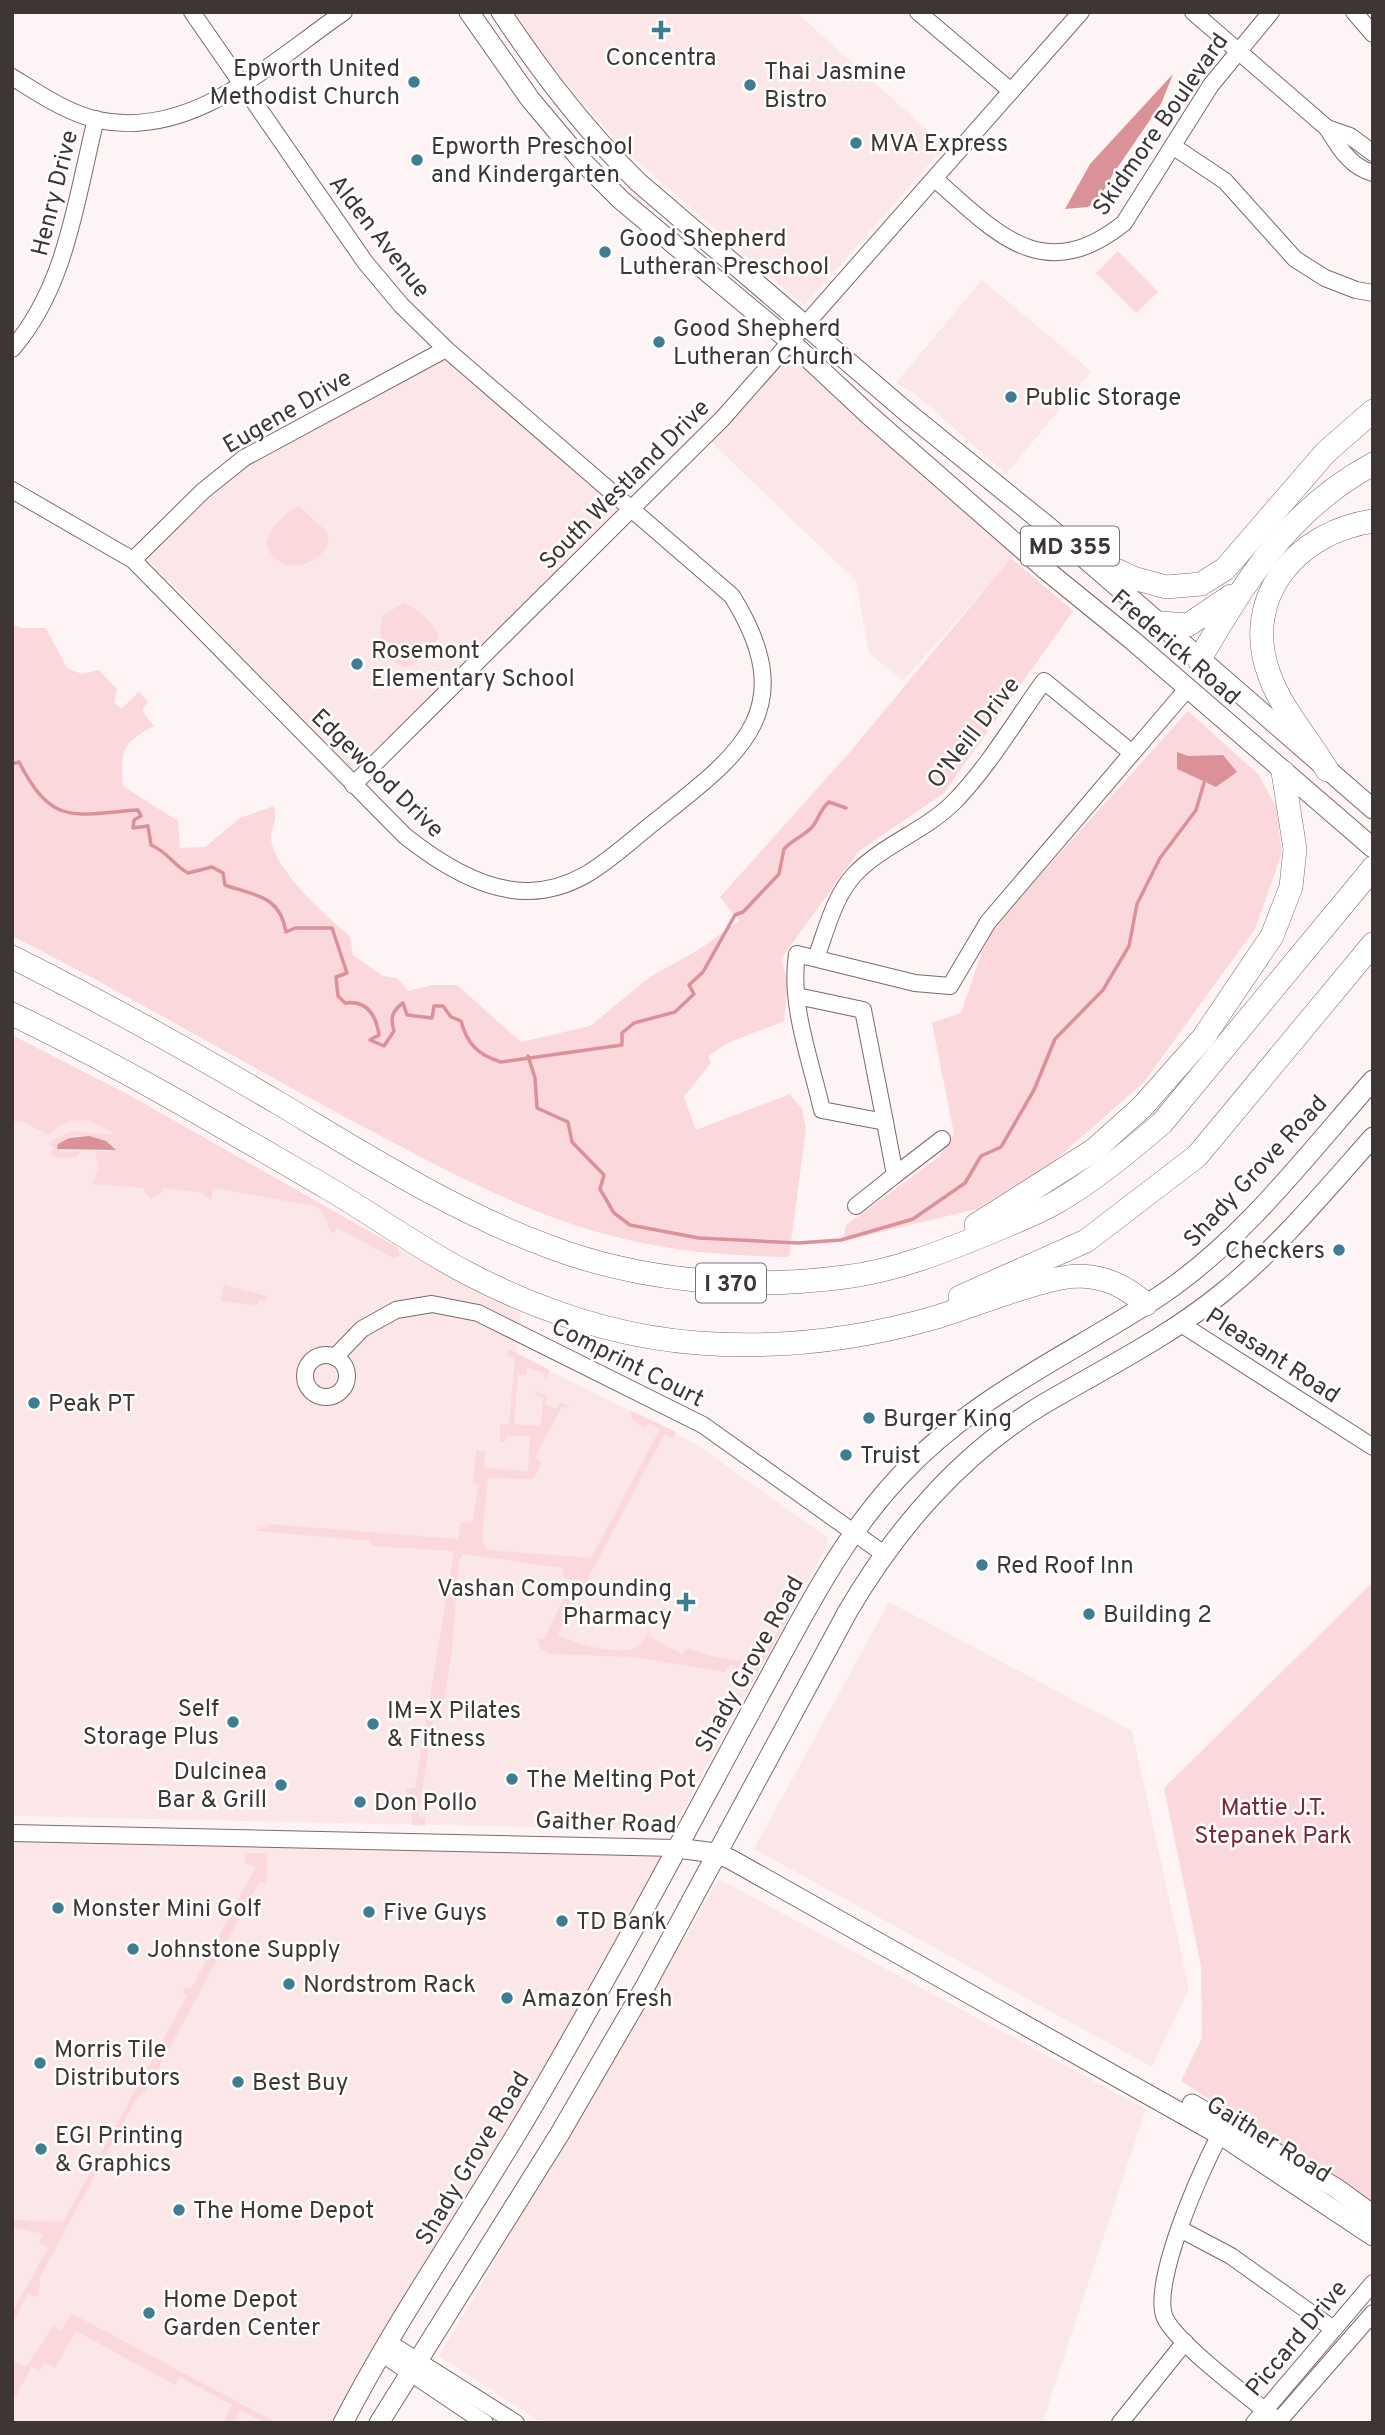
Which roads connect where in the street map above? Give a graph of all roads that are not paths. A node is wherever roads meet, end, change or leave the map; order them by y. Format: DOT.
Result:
graph roads {
  1 [pos="192,12"];
  2 [pos="344,12"];
  3 [pos="469,12"];
  4 [pos="501,12"];
  5 [pos="918,12"];
  6 [pos="1081,12"];
  7 [pos="1193,12"];
  8 [pos="1271,12"];
  9 [pos="1354,12"];
  10 [pos="1373,34"];
  11 [pos="1238,50"];
  12 [pos="12,76"];
  13 [pos="241,83"];
  14 [pos="1012,91"];
  15 [pos="96,120"];
  16 [pos="1327,128"];
  17 [pos="1174,147"];
  18 [pos="1373,153"];
  19 [pos="1373,173"];
  20 [pos="935,179"];
  21 [pos="1373,293"];
  22 [pos="806,327"];
  23 [pos="792,342"];
  24 [pos="12,349"];
  25 [pos="446,349"];
  26 [pos="1373,411"];
  27 [pos="1373,464"];
  28 [pos="12,491"];
  29 [pos="634,509"];
  30 [pos="1373,521"];
  31 [pos="1075,551"];
  32 [pos="133,560"];
  33 [pos="1247,583"];
  34 [pos="1160,623"];
  35 [pos="1199,660"];
  36 [pos="1187,689"];
  37 [pos="1132,753"];
  38 [pos="1327,771"];
  39 [pos="1283,772"];
  40 [pos="353,785"];
  41 [pos="1373,809"];
  42 [pos="1373,848"];
  43 [pos="1371,870"];
  44 [pos="1373,944"];
  45 [pos="12,957"];
  46 [pos="816,958"];
  47 [pos="797,996"];
  48 [pos="12,1014"];
  49 [pos="1373,1080"];
  50 [pos="885,1122"];
  51 [pos="942,1139"];
  52 [pos="1370,1147"];
  53 [pos="895,1175"];
  54 [pos="856,1206"];
  55 [pos="380,1218"];
  56 [pos="908,1262"];
  57 [pos="1146,1304"];
  58 [pos="1181,1324"];
  59 [pos="335,1357"];
  60 [pos="1373,1447"];
  61 [pos="855,1531"];
  62 [pos="884,1554"];
  63 [pos="12,1833"];
  64 [pos="677,1848"];
  65 [pos="715,1853"];
  66 [pos="1137,2088"];
  67 [pos="1220,2135"];
  68 [pos="502,2157"];
  69 [pos="1373,2215"];
  70 [pos="447,2227"];
  71 [pos="1180,2229"];
  72 [pos="1373,2236"];
  73 [pos="1373,2283"];
  74 [pos="1373,2313"];
  75 [pos="1332,2328"];
  76 [pos="1185,2342"];
  77 [pos="384,2347"];
  78 [pos="415,2368"];
  79 [pos="1265,2410"];
  80 [pos="1279,2422"];
  81 [pos="343,2423"];
  82 [pos="379,2423"];
  83 [pos="485,2423"];
  84 [pos="516,2423"];
  85 [pos="1119,2423"];
  86 [pos="1254,2423"];
  1 -- 13 [label="street, Alden Avenue"];
  2 -- 13 [label="street"];
  3 -- 23 [label="main road, MD 355"];
  4 -- 22 [label="main road, MD 355"];
  5 -- 14 [label="street"];
  6 -- 14 [label="street, South Westland Drive"];
  7 -- 11 [label="street"];
  8 -- 11 [label="street, Skidmore Boulevard"];
  9 -- 10 [label="street"];
  11 -- 16 [label="street"];
  11 -- 17 [label="street, Skidmore Boulevard"];
  12 -- 15 [label="street"];
  13 -- 15 [label="street"];
  13 -- 25 [label="street, Alden Avenue"];
  14 -- 20 [label="street, South Westland Drive"];
  15 -- 24 [label="street, Henry Drive"];
  16 -- 18 [label="street"];
  16 -- 19 [label="street"];
  17 -- 20 [label="street, Skidmore Boulevard"];
  17 -- 21 [label="street"];
  20 -- 22 [label="street, South Westland Drive"];
  22 -- 23 [label="street, South Westland Drive"];
  22 -- 31 [label="main road, Frederick Road / MD 355"];
  23 -- 29 [label="street, South Westland Drive"];
  23 -- 36 [label="main road, Frederick Road / MD 355"];
  25 -- 29 [label="street, Alden Avenue"];
  25 -- 32 [label="street, Eugene Drive"];
  26 -- 31 [label="highway"];
  27 -- 33 [label="highway"];
  28 -- 32 [label="street, Edgewood Drive"];
  29 -- 40 [label="street, South Westland Drive"];
  29 -- 40 [label="street, Edgewood Drive"];
  30 -- 38 [label="highway"];
  31 -- 34 [label="main road, Frederick Road / MD 355"];
  32 -- 40 [label="street, Edgewood Drive"];
  33 -- 34 [label="highway"];
  33 -- 35 [label="highway"];
  34 -- 35 [label="main road, Frederick Road / MD 355"];
  35 -- 36 [label="main road"];
  35 -- 38 [label="main road, Frederick Road / MD 355"];
  36 -- 37 [label="street"];
  36 -- 39 [label="main road, Frederick Road / MD 355"];
  37 -- 46 [label="street"];
  37 -- 46 [label="street, O'Neill Drive"];
  38 -- 41 [label="main road, Frederick Road / MD 355"];
  39 -- 42 [label="main road, Frederick Road / MD 355"];
  39 -- 56 [label="highway"];
  43 -- 56 [label="highway, I 370"];
  44 -- 55 [label="highway, I 370"];
  45 -- 56 [label="highway, I 370"];
  46 -- 47 [label="street"];
  47 -- 50 [label="street"];
  47 -- 50 [label="street"];
  48 -- 55 [label="highway, I 370"];
  49 -- 57 [label="main road, Shady Grove Road"];
  50 -- 53 [label="street"];
  51 -- 53 [label="street"];
  52 -- 58 [label="main road"];
  53 -- 54 [label="street"];
  55 -- 57 [label="highway"];
  57 -- 58 [label="main road, Pleasant Road"];
  57 -- 61 [label="main road, Shady Grove Road"];
  58 -- 60 [label="street, Pleasant Road"];
  58 -- 62 [label="main road"];
  59 -- 61 [label="street, Comprint Court"];
  61 -- 62 [label="street, Comprint Court"];
  61 -- 64 [label="main road, Shady Grove Road"];
  62 -- 65 [label="main road"];
  63 -- 64 [label="street, Gaither Road"];
  64 -- 65 [label="main road, Gaither Road"];
  64 -- 68 [label="main road, Shady Grove Road"];
  65 -- 66 [label="main road, Gaither Road"];
  65 -- 78 [label="main road"];
  66 -- 67 [label="main road, Gaither Road"];
  66 -- 69 [label="main road, Gaither Road"];
  67 -- 71 [label="street"];
  67 -- 72 [label="main road, Gaither Road"];
  68 -- 70 [label="main road"];
  68 -- 77 [label="main road, Shady Grove Road"];
  71 -- 75 [label="street"];
  71 -- 76 [label="street"];
  73 -- 75 [label="street, Piccard Drive"];
  74 -- 80 [label="street, Piccard Drive"];
  75 -- 79 [label="street, Piccard Drive"];
  76 -- 79 [label="street"];
  76 -- 85 [label="street"];
  77 -- 78 [label="street"];
  77 -- 81 [label="main road, Shady Grove Road"];
  78 -- 82 [label="main road"];
  78 -- 83 [label="street"];
  78 -- 84 [label="street"];
  79 -- 80 [label="street"];
  79 -- 86 [label="street, Piccard Drive"];
}
